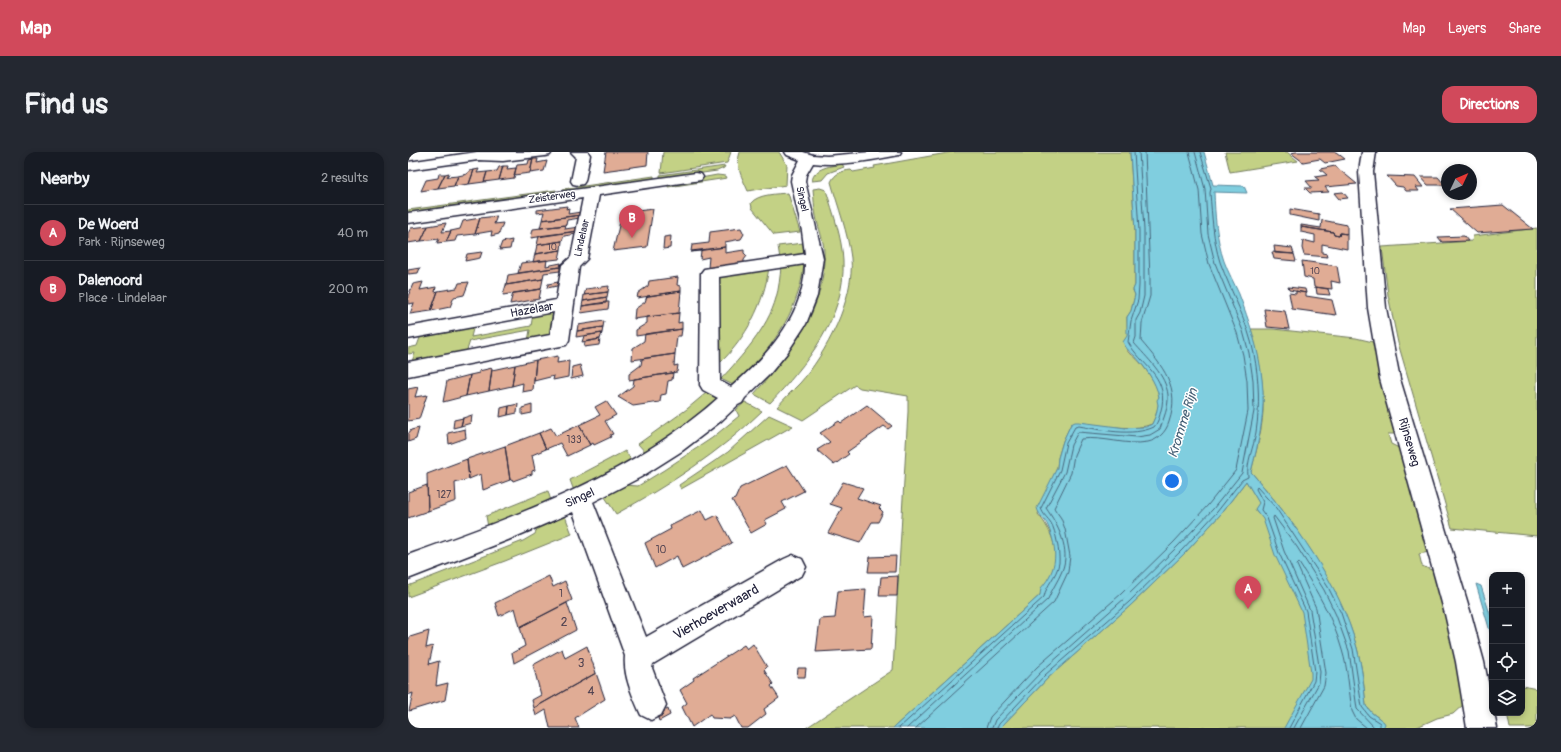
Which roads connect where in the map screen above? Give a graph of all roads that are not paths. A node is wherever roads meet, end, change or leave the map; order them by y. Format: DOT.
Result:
graph roads {
  1 [pos="545,152"];
  2 [pos="578,152"];
  3 [pos="792,152"];
  4 [pos="894,152"];
  5 [pos="1369,152"];
  6 [pos="808,159"];
  7 [pos="408,166"];
  8 [pos="696,177"];
  9 [pos="578,181"];
  10 [pos="592,192"];
  11 [pos="408,218"];
  12 [pos="814,258"];
  13 [pos="564,304"];
  14 [pos="408,332"];
  15 [pos="408,369"];
  16 [pos="735,398"];
  17 [pos="580,499"];
  18 [pos="408,567"];
  19 [pos="793,567"];
  20 [pos="639,656"];
  21 [pos="651,705"];
  22 [pos="1482,728"];
  1 -- 7 [label="street"];
  2 -- 9 [label="street"];
  3 -- 6 [label="street"];
  4 -- 6 [label="street"];
  5 -- 22 [label="street, Rijnseweg"];
  6 -- 12 [label="street, Singel"];
  8 -- 10 [label="street, Zeisterweg"];
  10 -- 11 [label="street, Zeisterweg"];
  10 -- 13 [label="street, Lindelaar"];
  12 -- 16 [label="street, Singel"];
  12 -- 16 [label="street"];
  13 -- 14 [label="street, Hazelaar"];
  13 -- 15 [label="street, Hazelaar"];
  16 -- 17 [label="street, Singel"];
  17 -- 18 [label="street, Singel"];
  17 -- 20 [label="street"];
  19 -- 20 [label="street, Vierhoeverwaard"];
  20 -- 21 [label="street"];
}
